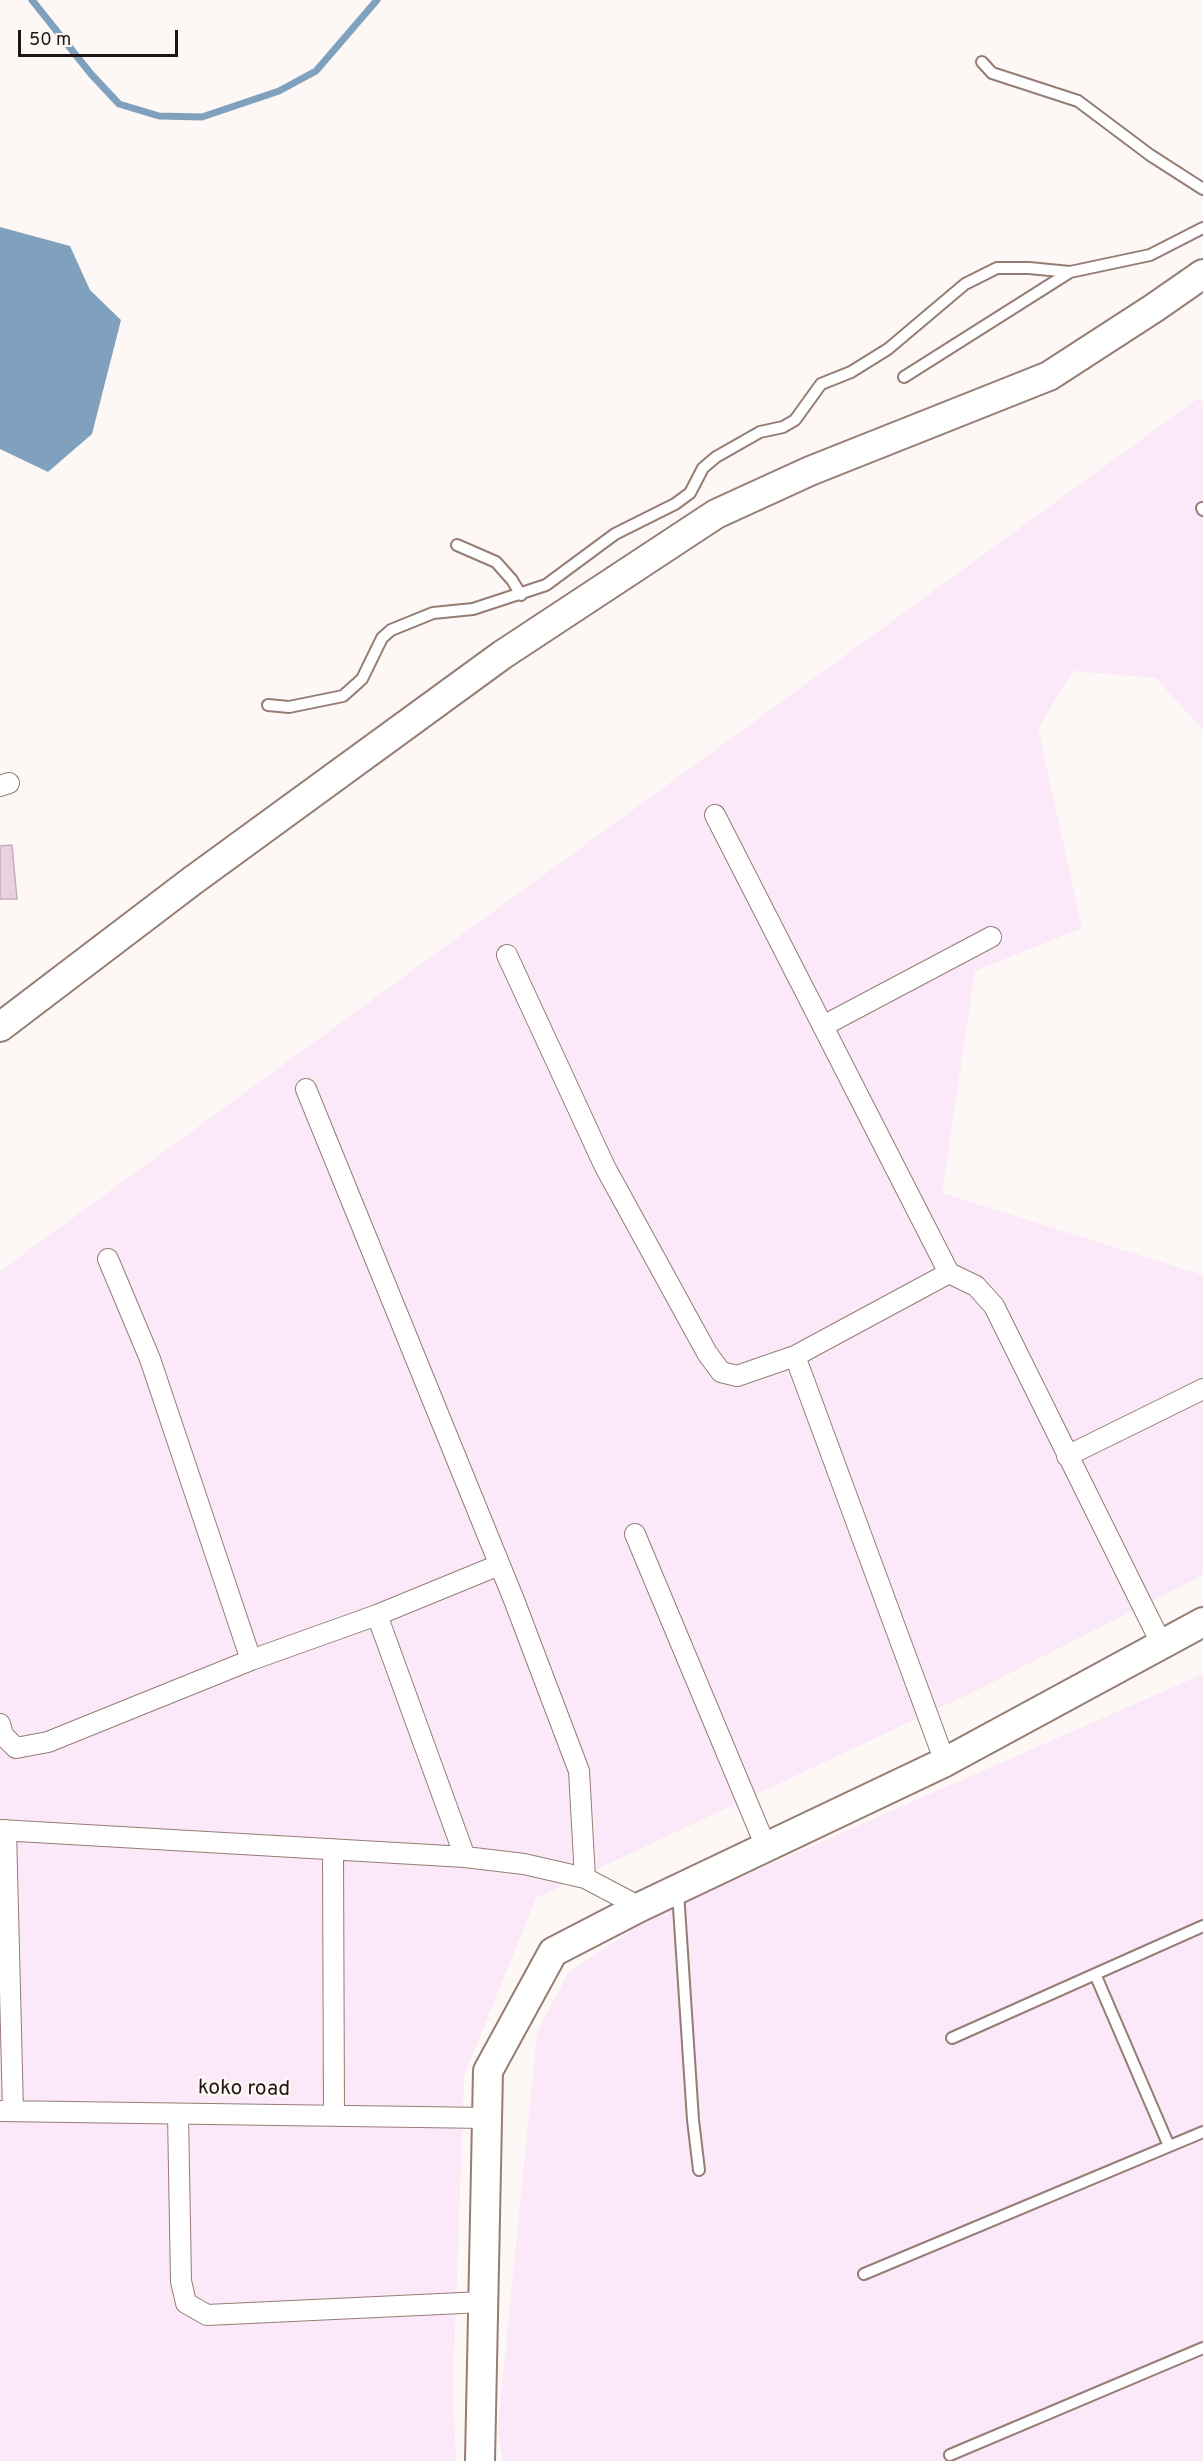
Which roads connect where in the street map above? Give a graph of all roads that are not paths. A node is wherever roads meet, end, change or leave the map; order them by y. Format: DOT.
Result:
graph roads {
  1 [pos="982,62"];
  2 [pos="1203,189"];
  3 [pos="1203,228"];
  4 [pos="1070,272"];
  5 [pos="1203,274"];
  6 [pos="904,377"];
  7 [pos="457,545"];
  8 [pos="521,595"];
  9 [pos="268,705"];
  10 [pos="715,815"];
  11 [pos="991,936"];
  12 [pos="507,955"];
  13 [pos="823,1026"];
  14 [pos="0,1027"];
  15 [pos="306,1089"];
  16 [pos="108,1259"];
  17 [pos="949,1273"];
  18 [pos="795,1356"];
  19 [pos="1203,1389"];
  20 [pos="1067,1456"];
  21 [pos="635,1534"];
  22 [pos="499,1565"];
  23 [pos="377,1615"];
  24 [pos="1203,1622"];
  25 [pos="1161,1643"];
  26 [pos="251,1660"];
  27 [pos="0,1724"];
  28 [pos="945,1762"];
  29 [pos="3,1830"];
  30 [pos="766,1847"];
  31 [pos="333,1849"];
  32 [pos="465,1857"];
  33 [pos="585,1878"];
  34 [pos="678,1889"];
  35 [pos="640,1907"];
  36 [pos="1203,1926"];
  37 [pos="1095,1974"];
  38 [pos="952,2038"];
  39 [pos="6,2111"];
  40 [pos="178,2114"];
  41 [pos="334,2116"];
  42 [pos="487,2118"];
  43 [pos="1203,2132"];
  44 [pos="1169,2146"];
  45 [pos="699,2169"];
  46 [pos="864,2274"];
  47 [pos="483,2302"];
  48 [pos="1203,2349"];
  49 [pos="950,2455"];
  50 [pos="480,2461"];
  1 -- 2 [label="lane"];
  3 -- 4 [label="lane"];
  4 -- 6 [label="lane"];
  4 -- 8 [label="lane"];
  5 -- 14 [label="street"];
  7 -- 8 [label="lane"];
  8 -- 9 [label="lane"];
  10 -- 13 [label="street"];
  11 -- 13 [label="street"];
  12 -- 18 [label="street"];
  13 -- 17 [label="street"];
  15 -- 22 [label="street"];
  16 -- 26 [label="street"];
  17 -- 18 [label="street"];
  17 -- 20 [label="street"];
  18 -- 28 [label="street"];
  19 -- 20 [label="street"];
  20 -- 25 [label="street"];
  21 -- 30 [label="street"];
  22 -- 23 [label="street"];
  22 -- 33 [label="street"];
  23 -- 26 [label="street"];
  23 -- 32 [label="street"];
  24 -- 25 [label="street"];
  25 -- 28 [label="street"];
  26 -- 27 [label="street"];
  28 -- 30 [label="street"];
  29 -- 31 [label="street"];
  29 -- 39 [label="street"];
  30 -- 34 [label="street"];
  31 -- 32 [label="street"];
  31 -- 41 [label="street"];
  32 -- 33 [label="street"];
  33 -- 35 [label="street"];
  34 -- 35 [label="street"];
  34 -- 45 [label="lane"];
  35 -- 42 [label="street"];
  36 -- 37 [label="lane"];
  37 -- 38 [label="lane"];
  37 -- 44 [label="lane"];
  39 -- 40 [label="street, koko road"];
  40 -- 41 [label="street, koko road"];
  40 -- 47 [label="street"];
  41 -- 42 [label="street, koko road"];
  42 -- 47 [label="street"];
  43 -- 44 [label="lane"];
  44 -- 46 [label="lane"];
  47 -- 50 [label="street"];
  48 -- 49 [label="lane"];
}
